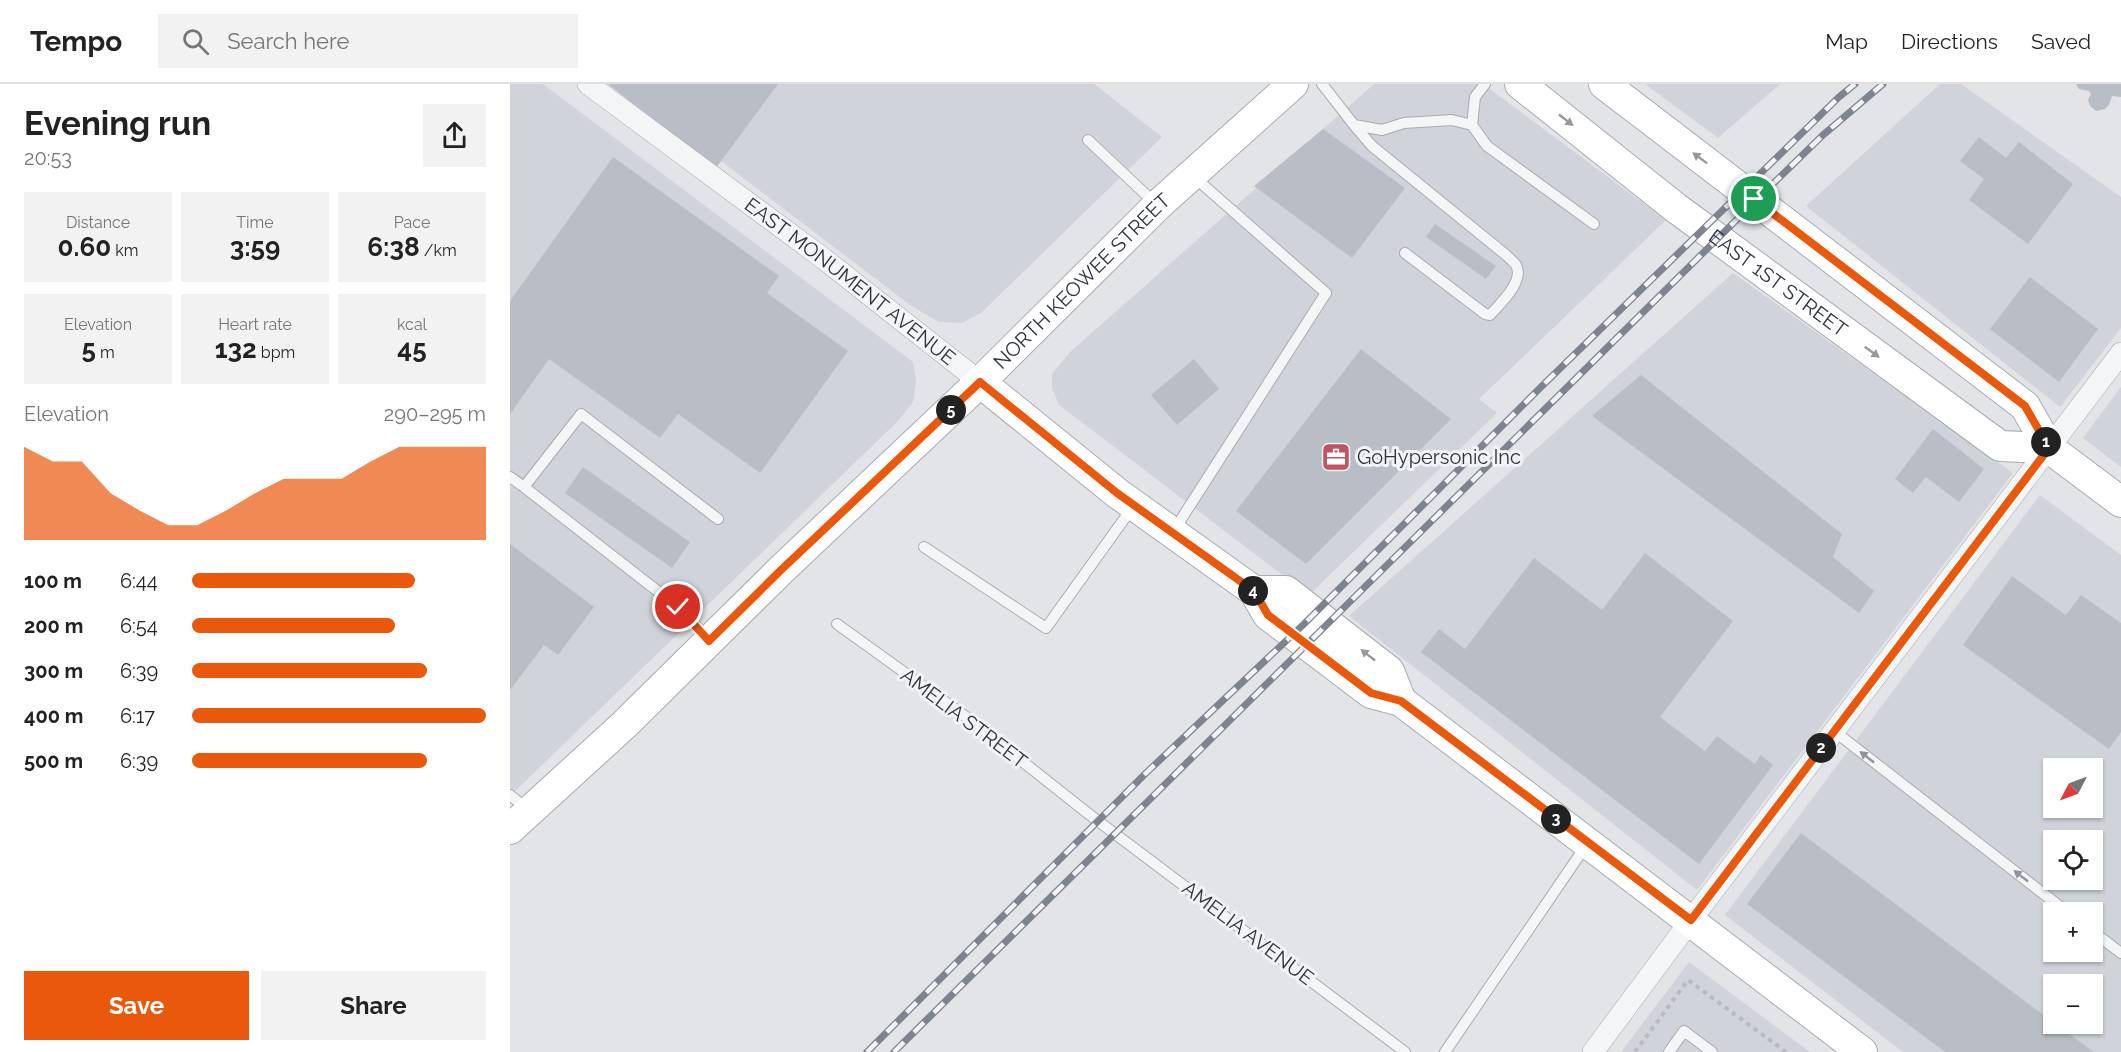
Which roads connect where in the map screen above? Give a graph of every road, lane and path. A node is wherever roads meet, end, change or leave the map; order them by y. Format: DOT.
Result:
graph roads {
  1 [pos="588,84"];
  2 [pos="1293,84"];
  3 [pos="1322,84"];
  4 [pos="1485,84"];
  5 [pos="1520,84"];
  6 [pos="1612,88"];
  7 [pos="1354,125"];
  8 [pos="1472,125"];
  9 [pos="1088,140"];
  10 [pos="1191,174"];
  11 [pos="1158,205"];
  12 [pos="1594,224"];
  13 [pos="1405,253"];
  14 [pos="2121,353"];
  15 [pos="980,382"];
  16 [pos="2049,448"];
  17 [pos="510,477"];
  18 [pos="524,488"];
  19 [pos="2121,502"];
  20 [pos="1134,505"];
  21 [pos="718,519"];
  22 [pos="1173,533"];
  23 [pos="924,547"];
  24 [pos="837,624"];
  25 [pos="709,641"];
  26 [pos="1834,731"];
  27 [pos="517,812"];
  28 [pos="1090,815"];
  29 [pos="1588,842"];
  30 [pos="2054,902"];
  31 [pos="1691,920"];
  32 [pos="2103,939"];
  33 [pos="2121,953"];
  34 [pos="1405,1052"];
  35 [pos="1445,1052"];
  36 [pos="1593,1052"];
  37 [pos="1635,1052"];
  38 [pos="1669,1052"];
  39 [pos="1712,1052"];
  40 [pos="1786,1052"];
  41 [pos="1863,1052"];
  1 -- 15 [label="street, EAST MONUMENT AVENUE"];
  2 -- 10 [label="main road, NORTH KEOWEE STREET"];
  3 -- 7 [label="lane"];
  4 -- 8 [label="lane"];
  5 -- 16 [label="main road, EAST 1ST STREET, one-way"];
  16 -- 6 [label="main road, one-way"];
  7 -- 8 [label="lane"];
  7 -- 13 [label="lane"];
  8 -- 12 [label="lane"];
  9 -- 11 [label="lane"];
  10 -- 11 [label="main road, NORTH KEOWEE STREET"];
  10 -- 22 [label="lane"];
  11 -- 15 [label="main road, NORTH KEOWEE STREET"];
  14 -- 16 [label="street"];
  15 -- 20 [label="main road, EAST MONUMENT AVENUE"];
  15 -- 25 [label="main road, NORTH KEOWEE STREET"];
  16 -- 19 [label="main road"];
  16 -- 26 [label="street"];
  17 -- 18 [label="lane"];
  18 -- 21 [label="lane"];
  18 -- 25 [label="lane"];
  20 -- 22 [label="main road, EAST MONUMENT AVENUE"];
  20 -- 23 [label="lane"];
  22 -- 29 [label="main road, EAST MONUMENT AVENUE"];
  24 -- 28 [label="lane, AMELIA STREET"];
  25 -- 27 [label="main road, NORTH KEOWEE STREET"];
  30 -- 26 [label="lane, one-way"];
  26 -- 31 [label="street"];
  28 -- 34 [label="lane, AMELIA AVENUE"];
  29 -- 31 [label="main road, EAST MONUMENT AVENUE"];
  29 -- 35 [label="lane"];
  31 -- 36 [label="street"];
  31 -- 41 [label="main road, EAST MONUMENT AVENUE"];
  32 -- 33 [label="lane"];
  37 -- 40 [label="path"];
  38 -- 39 [label="lane"];
}
